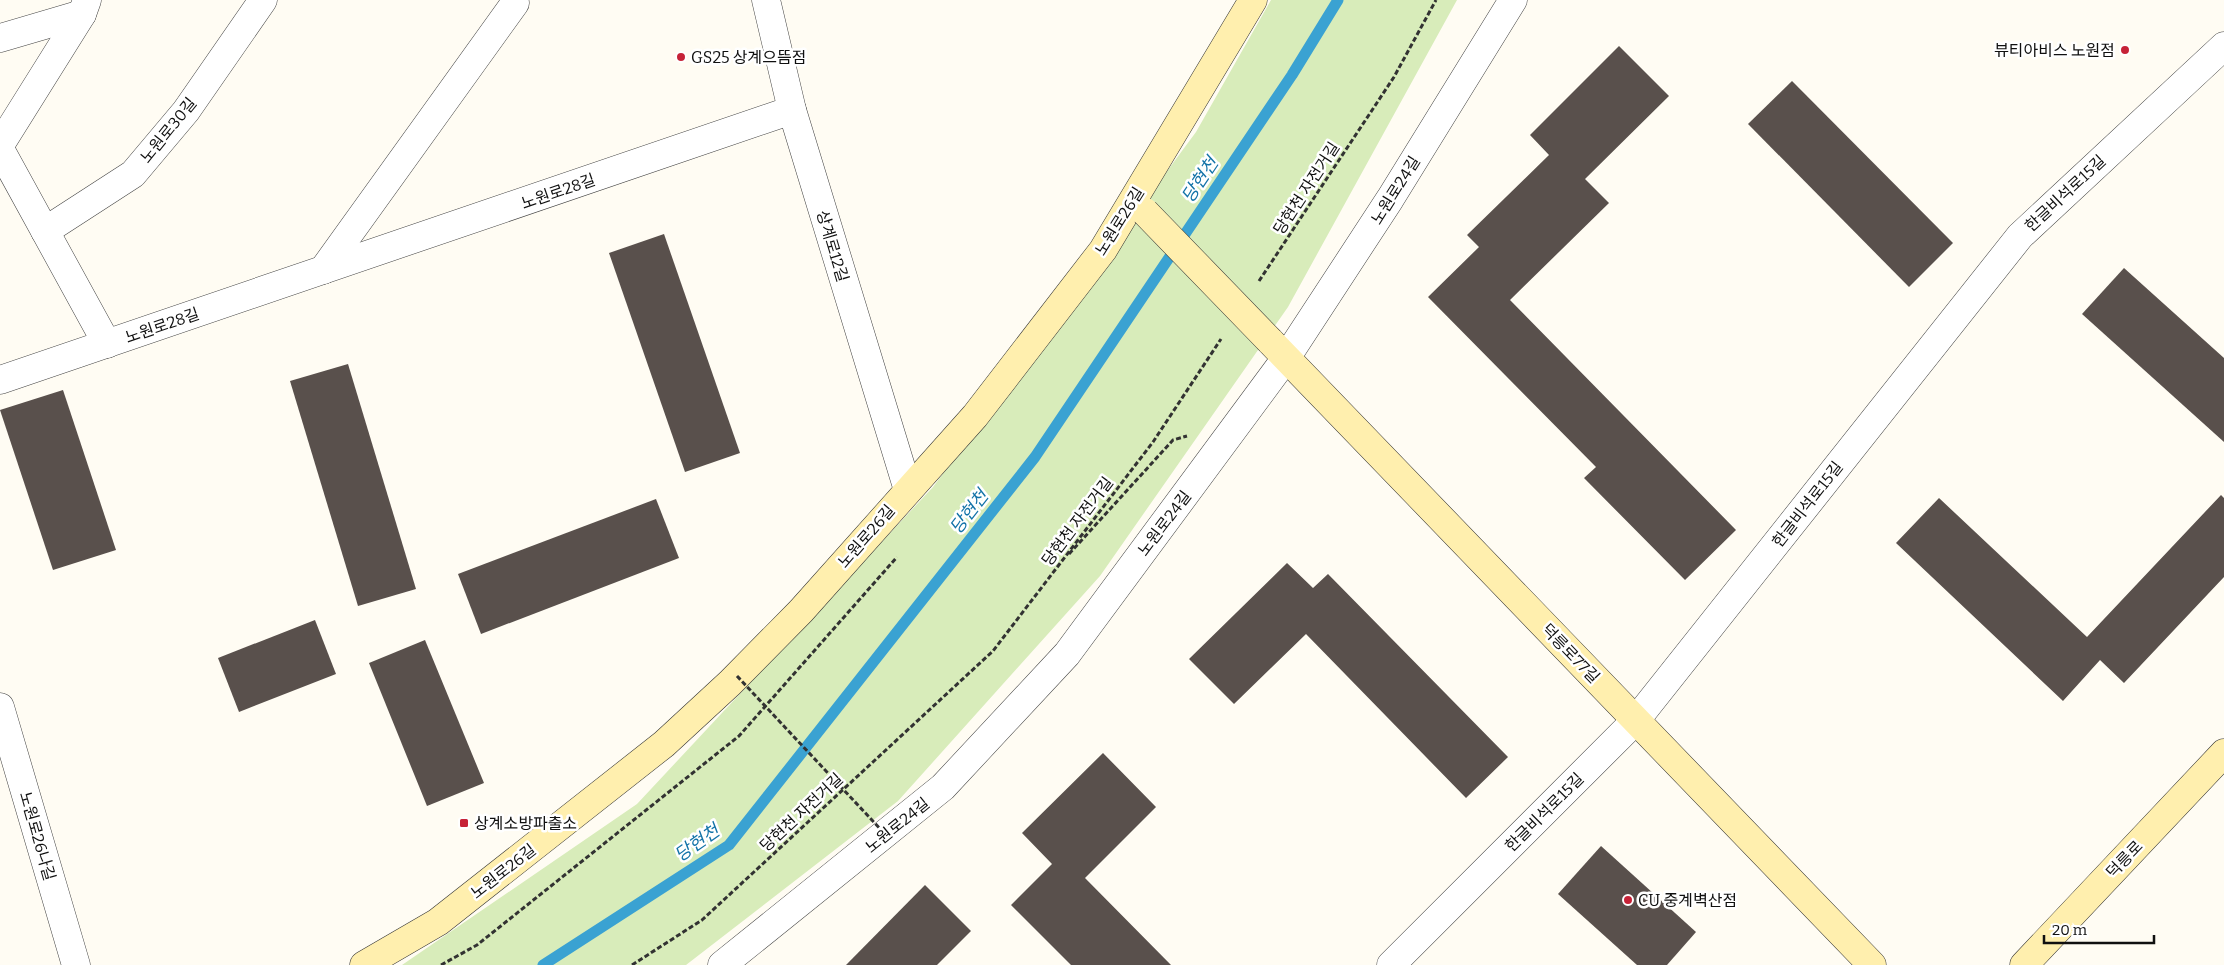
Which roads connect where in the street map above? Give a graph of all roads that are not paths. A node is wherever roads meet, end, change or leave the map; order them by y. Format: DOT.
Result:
graph roads {
  1 [pos="263,0"];
  2 [pos="766,0"];
  3 [pos="1253,0"];
  4 [pos="1513,0"];
  5 [pos="515,3"];
  6 [pos="85,7"];
  7 [pos="0,38"];
  8 [pos="2224,46"];
  9 [pos="792,110"];
  10 [pos="0,145"];
  11 [pos="0,149"];
  12 [pos="1139,206"];
  13 [pos="45,231"];
  14 [pos="324,270"];
  15 [pos="107,344"];
  16 [pos="1278,350"];
  17 [pos="0,380"];
  18 [pos="908,490"];
  19 [pos="0,708"];
  20 [pos="1636,720"];
  21 [pos="2224,753"];
  22 [pos="76,965"];
  23 [pos="364,965"];
  24 [pos="722,965"];
  25 [pos="1391,965"];
  26 [pos="1872,965"];
  27 [pos="2024,965"];
  1 -- 13 [label="street, 노원로30길"];
  2 -- 9 [label="street, 상계로12길"];
  3 -- 12 [label="main road, 노원로26길"];
  4 -- 16 [label="street, 노원로24길"];
  5 -- 14 [label="street"];
  6 -- 7 [label="street"];
  6 -- 10 [label="street"];
  8 -- 20 [label="street, 한글비석로15길"];
  9 -- 14 [label="street, 노원로28길"];
  9 -- 18 [label="street, 상계로12길"];
  11 -- 13 [label="street"];
  12 -- 16 [label="main road, 덕릉로77길, bridge"];
  12 -- 18 [label="main road, 노원로26길"];
  13 -- 15 [label="street"];
  14 -- 15 [label="street, 노원로28길"];
  15 -- 17 [label="street, 노원로28길"];
  16 -- 20 [label="main road, 덕릉로77길"];
  16 -- 24 [label="street, 노원로24길"];
  18 -- 23 [label="main road, 노원로26길"];
  19 -- 22 [label="street, 노원로26나길"];
  20 -- 25 [label="street, 한글비석로15길"];
  20 -- 26 [label="main road, 덕릉로77길"];
  21 -- 27 [label="main road, 덕릉로"];
}
